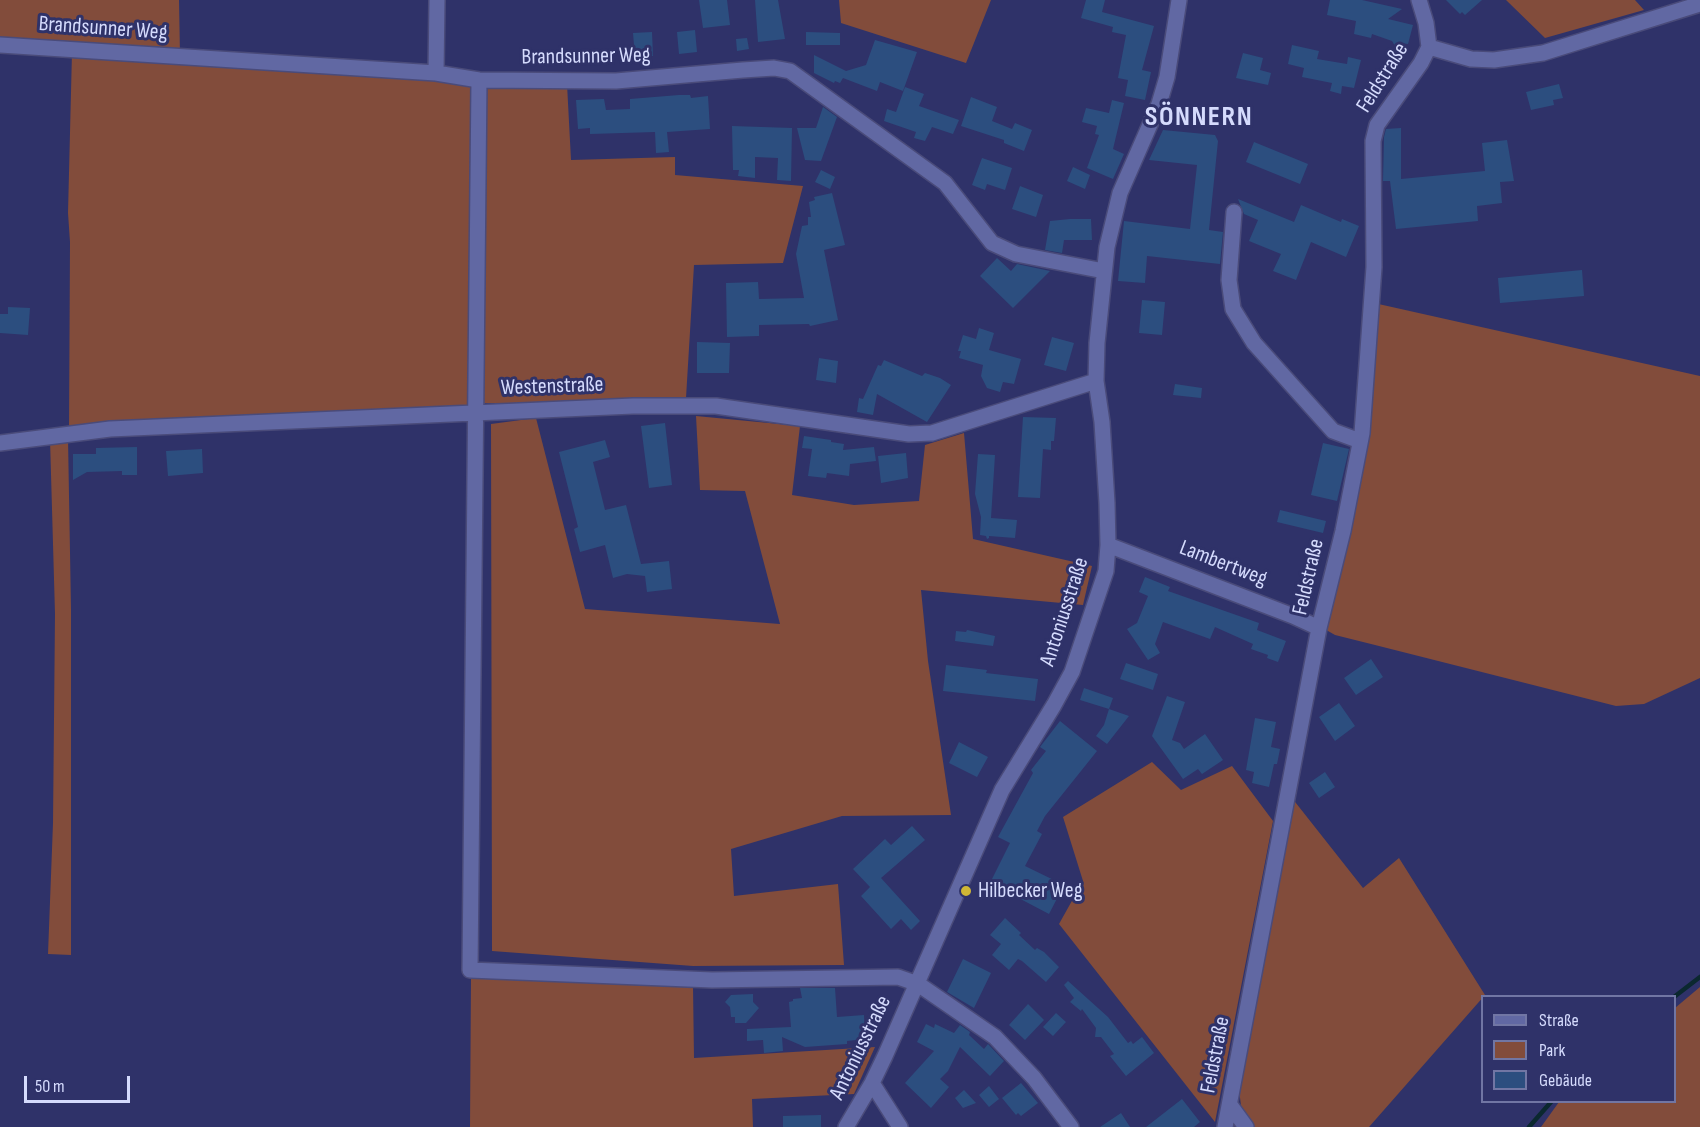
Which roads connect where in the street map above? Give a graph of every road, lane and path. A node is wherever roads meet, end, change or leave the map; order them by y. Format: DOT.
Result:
graph roads {
  1 [pos="437,0"];
  2 [pos="1179,0"];
  3 [pos="1419,0"];
  4 [pos="1700,4"];
  5 [pos="0,45"];
  6 [pos="1429,47"];
  7 [pos="436,73"];
  8 [pos="479,80"];
  9 [pos="1234,212"];
  10 [pos="1104,271"];
  11 [pos="1096,381"];
  12 [pos="475,412"];
  13 [pos="1360,441"];
  14 [pos="0,443"];
  15 [pos="1108,544"];
  16 [pos="1319,628"];
  17 [pos="918,984"];
  18 [pos="872,1083"];
  19 [pos="1230,1105"];
  20 [pos="846,1127"];
  21 [pos="900,1127"];
  22 [pos="1071,1127"];
  23 [pos="1225,1127"];
  24 [pos="1246,1127"];
  1 -- 7 [label="street"];
  2 -- 10 [label="street, Antoniusstraße"];
  3 -- 6 [label="street"];
  4 -- 6 [label="street"];
  5 -- 7 [label="street, Brandsunner Weg"];
  6 -- 13 [label="street, Feldstraße"];
  7 -- 8 [label="street, Brandsunner Weg"];
  8 -- 10 [label="street, Brandsunner Weg"];
  8 -- 12 [label="street"];
  9 -- 13 [label="street"];
  10 -- 11 [label="street, Antoniusstraße"];
  11 -- 12 [label="street, Westenstraße"];
  11 -- 15 [label="street, Antoniusstraße"];
  12 -- 14 [label="street, Westenstraße"];
  12 -- 17 [label="street"];
  13 -- 16 [label="street, Feldstraße"];
  15 -- 16 [label="street, Lambertweg"];
  15 -- 17 [label="street, Antoniusstraße"];
  16 -- 19 [label="street, Feldstraße"];
  17 -- 18 [label="street, Antoniusstraße"];
  17 -- 22 [label="street"];
  18 -- 20 [label="street, Antoniusstraße"];
  18 -- 21 [label="street"];
  19 -- 23 [label="street, Feldstraße"];
  19 -- 24 [label="street"];
}
